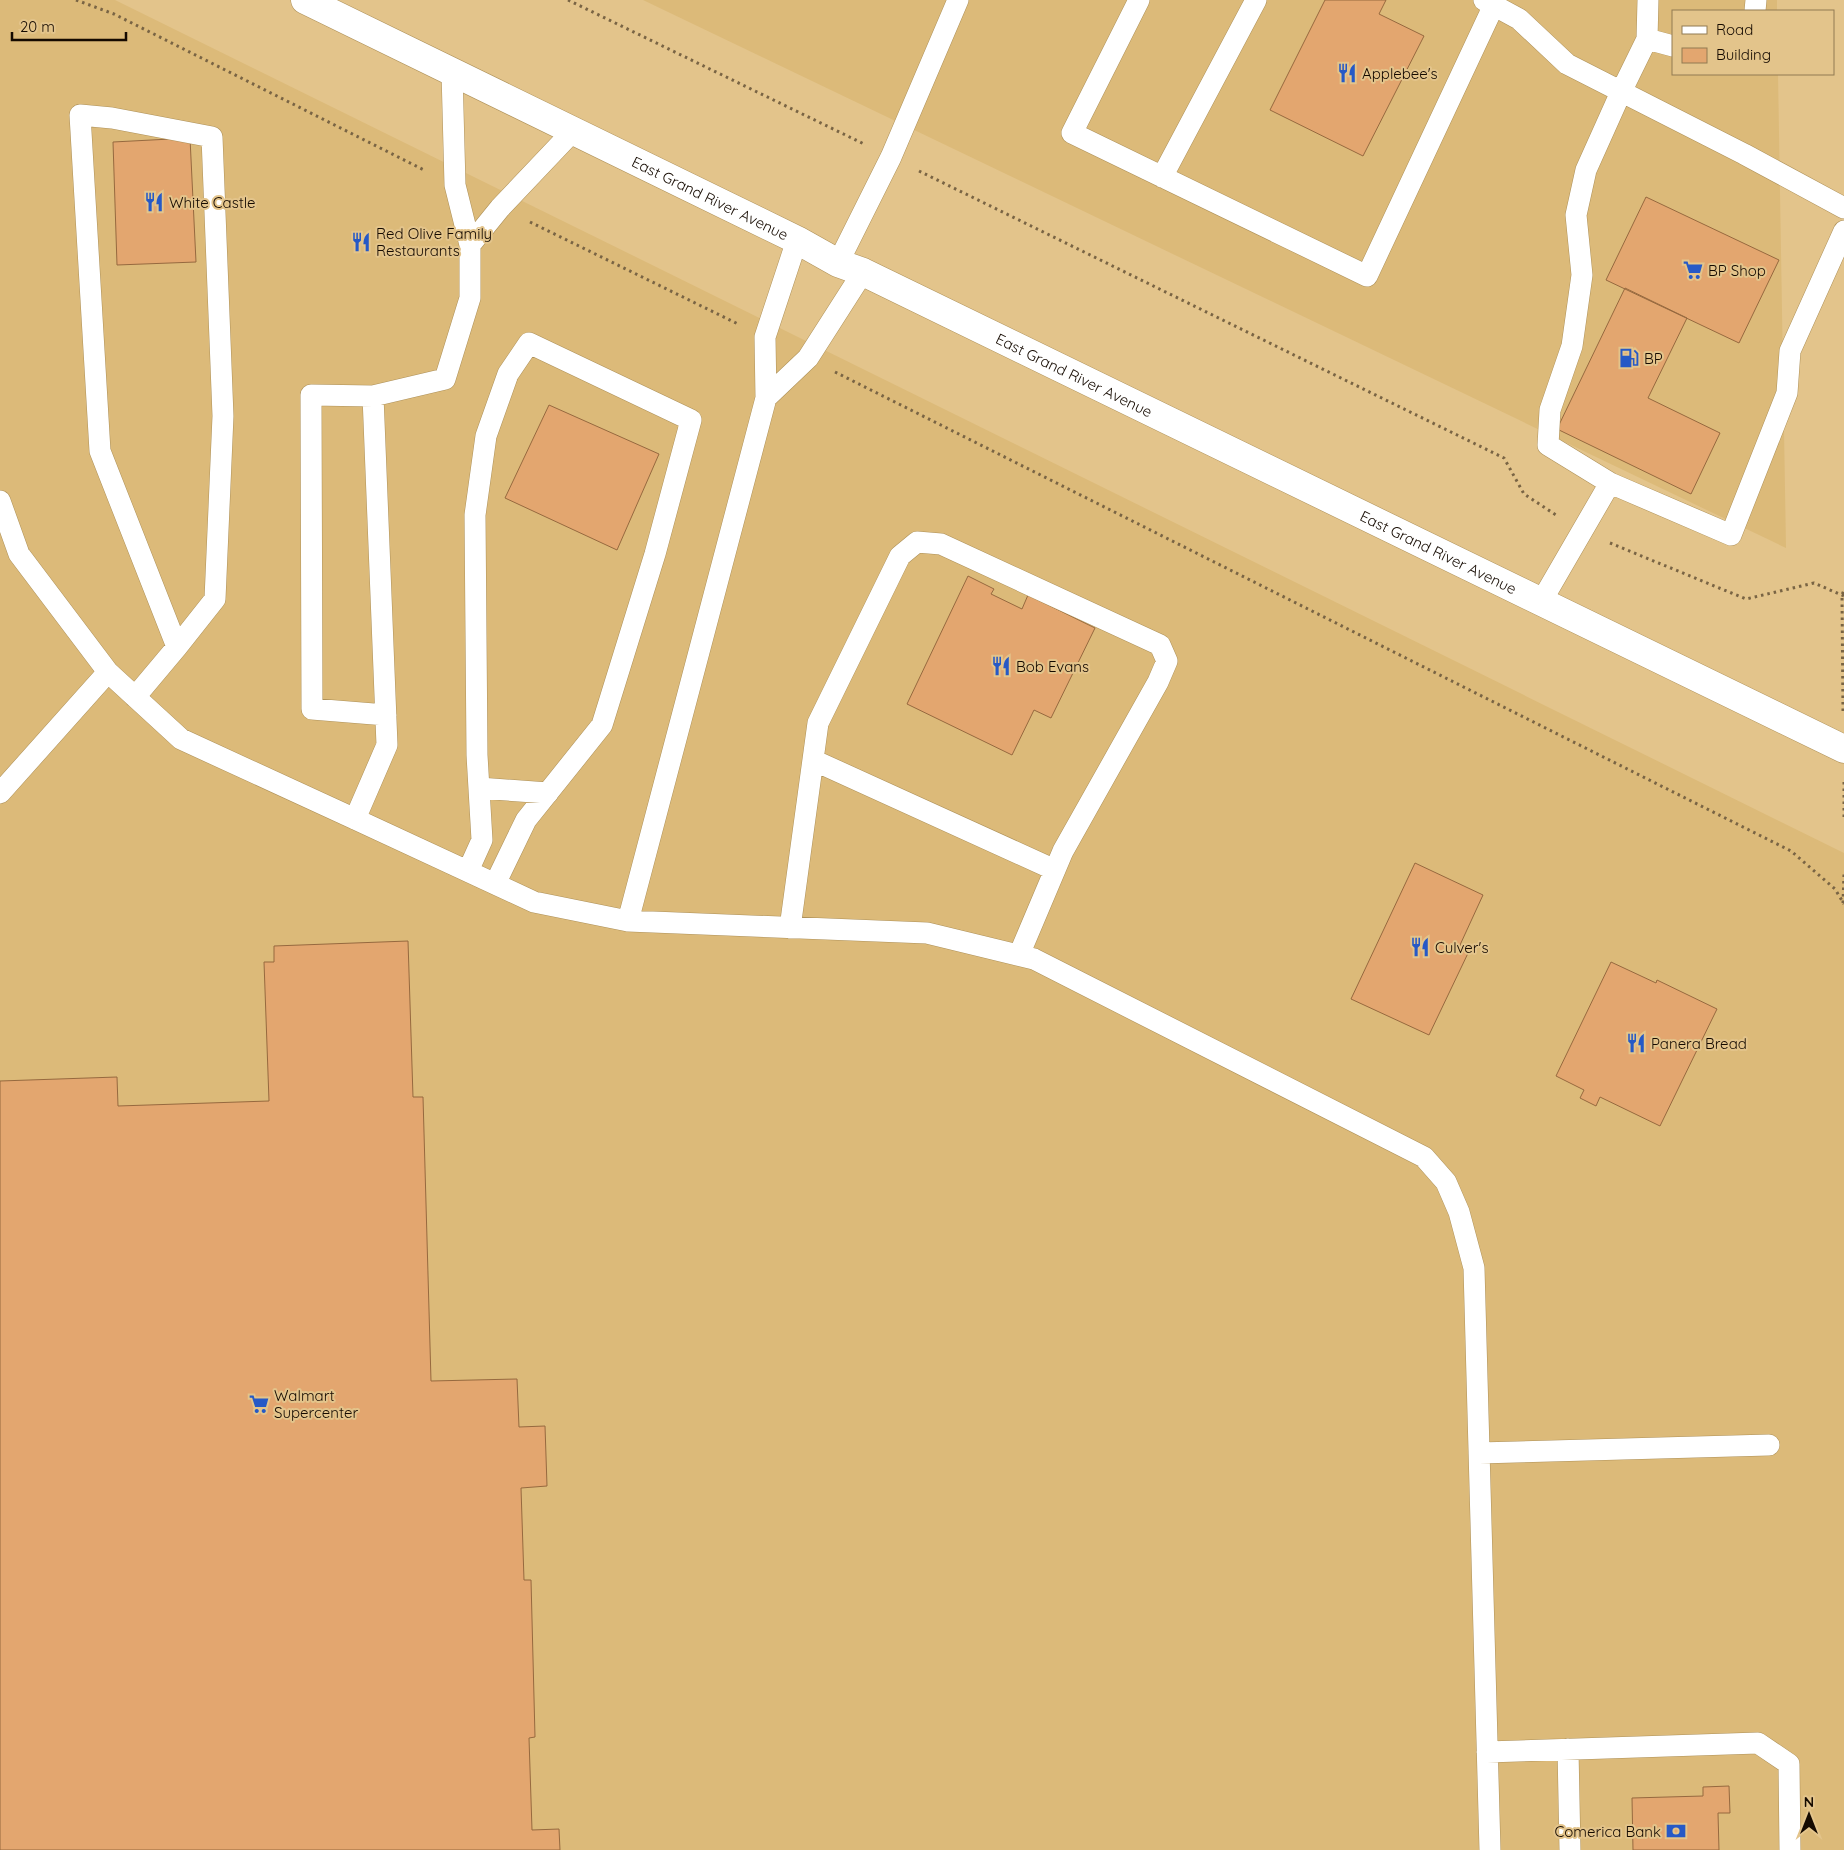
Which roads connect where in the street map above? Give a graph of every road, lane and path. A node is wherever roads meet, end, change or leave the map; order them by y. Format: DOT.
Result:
graph roads {
  1 [pos="76,0"];
  2 [pos="305,0"];
  3 [pos="568,0"];
  4 [pos="958,0"];
  5 [pos="1139,0"];
  6 [pos="1256,0"];
  7 [pos="1648,0"];
  8 [pos="1489,3"];
  9 [pos="1647,39"];
  10 [pos="1672,46"];
  11 [pos="452,72"];
  12 [pos="1621,92"];
  13 [pos="573,131"];
  14 [pos="891,157"];
  15 [pos="1162,177"];
  16 [pos="455,186"];
  17 [pos="500,208"];
  18 [pos="1844,208"];
  19 [pos="1844,231"];
  20 [pos="797,240"];
  21 [pos="470,245"];
  22 [pos="851,268"];
  23 [pos="765,337"];
  24 [pos="808,358"];
  25 [pos="373,396"];
  26 [pos="766,398"];
  27 [pos="1610,483"];
  28 [pos="0,502"];
  29 [pos="1582,531"];
  30 [pos="1844,590"];
  31 [pos="1843,596"];
  32 [pos="1541,602"];
  33 [pos="177,647"];
  34 [pos="108,672"];
  35 [pos="135,697"];
  36 [pos="386,715"];
  37 [pos="1844,749"];
  38 [pos="813,760"];
  39 [pos="479,788"];
  40 [pos="548,793"];
  41 [pos="0,794"];
  42 [pos="355,819"];
  43 [pos="1844,819"];
  44 [pos="1055,870"];
  45 [pos="468,871"];
  46 [pos="1844,874"];
  47 [pos="495,884"];
  48 [pos="1844,904"];
  49 [pos="628,921"];
  50 [pos="790,928"];
  51 [pos="1019,955"];
  52 [pos="1769,1445"];
  53 [pos="1479,1453"];
  54 [pos="1568,1750"];
  55 [pos="1487,1752"];
  56 [pos="1490,1850"];
  57 [pos="1570,1850"];
  58 [pos="1790,1850"];
  1 -- 16 [label="path"];
  2 -- 11 [label="main road, East Grand River Avenue"];
  3 -- 14 [label="path"];
  4 -- 14 [label="lane"];
  5 -- 15 [label="lane"];
  6 -- 15 [label="lane"];
  7 -- 9 [label="lane"];
  8 -- 12 [label="lane"];
  8 -- 15 [label="lane"];
  9 -- 10 [label="lane"];
  9 -- 12 [label="lane"];
  11 -- 13 [label="main road, East Grand River Avenue"];
  11 -- 16 [label="lane"];
  12 -- 18 [label="lane"];
  12 -- 27 [label="lane"];
  13 -- 17 [label="lane"];
  13 -- 20 [label="main road, East Grand River Avenue"];
  14 -- 22 [label="lane"];
  14 -- 29 [label="path"];
  16 -- 21 [label="lane"];
  17 -- 21 [label="lane"];
  17 -- 23 [label="path"];
  19 -- 27 [label="lane"];
  20 -- 22 [label="main road, East Grand River Avenue"];
  20 -- 23 [label="lane"];
  21 -- 25 [label="lane"];
  22 -- 24 [label="lane"];
  22 -- 32 [label="main road, East Grand River Avenue"];
  23 -- 26 [label="lane"];
  24 -- 26 [label="lane"];
  24 -- 48 [label="path"];
  25 -- 36 [label="lane"];
  25 -- 36 [label="lane"];
  26 -- 49 [label="lane"];
  27 -- 29 [label="lane"];
  28 -- 34 [label="lane"];
  29 -- 31 [label="path"];
  29 -- 32 [label="lane"];
  30 -- 31 [label="path"];
  31 -- 37 [label="path"];
  32 -- 37 [label="main road, East Grand River Avenue"];
  33 -- 33 [label="lane"];
  33 -- 35 [label="lane"];
  34 -- 35 [label="lane"];
  34 -- 41 [label="lane"];
  35 -- 42 [label="lane"];
  36 -- 42 [label="lane"];
  37 -- 43 [label="path"];
  38 -- 44 [label="lane"];
  38 -- 44 [label="lane"];
  38 -- 50 [label="lane"];
  39 -- 40 [label="lane"];
  39 -- 40 [label="lane"];
  39 -- 45 [label="lane"];
  40 -- 47 [label="lane"];
  42 -- 45 [label="lane"];
  44 -- 51 [label="lane"];
  45 -- 47 [label="lane"];
  46 -- 48 [label="path"];
  47 -- 49 [label="lane"];
  49 -- 50 [label="lane"];
  50 -- 51 [label="lane"];
  51 -- 53 [label="lane"];
  52 -- 53 [label="lane"];
  53 -- 55 [label="lane"];
  54 -- 55 [label="lane"];
  54 -- 57 [label="lane"];
  54 -- 58 [label="lane"];
  55 -- 56 [label="lane"];
}
